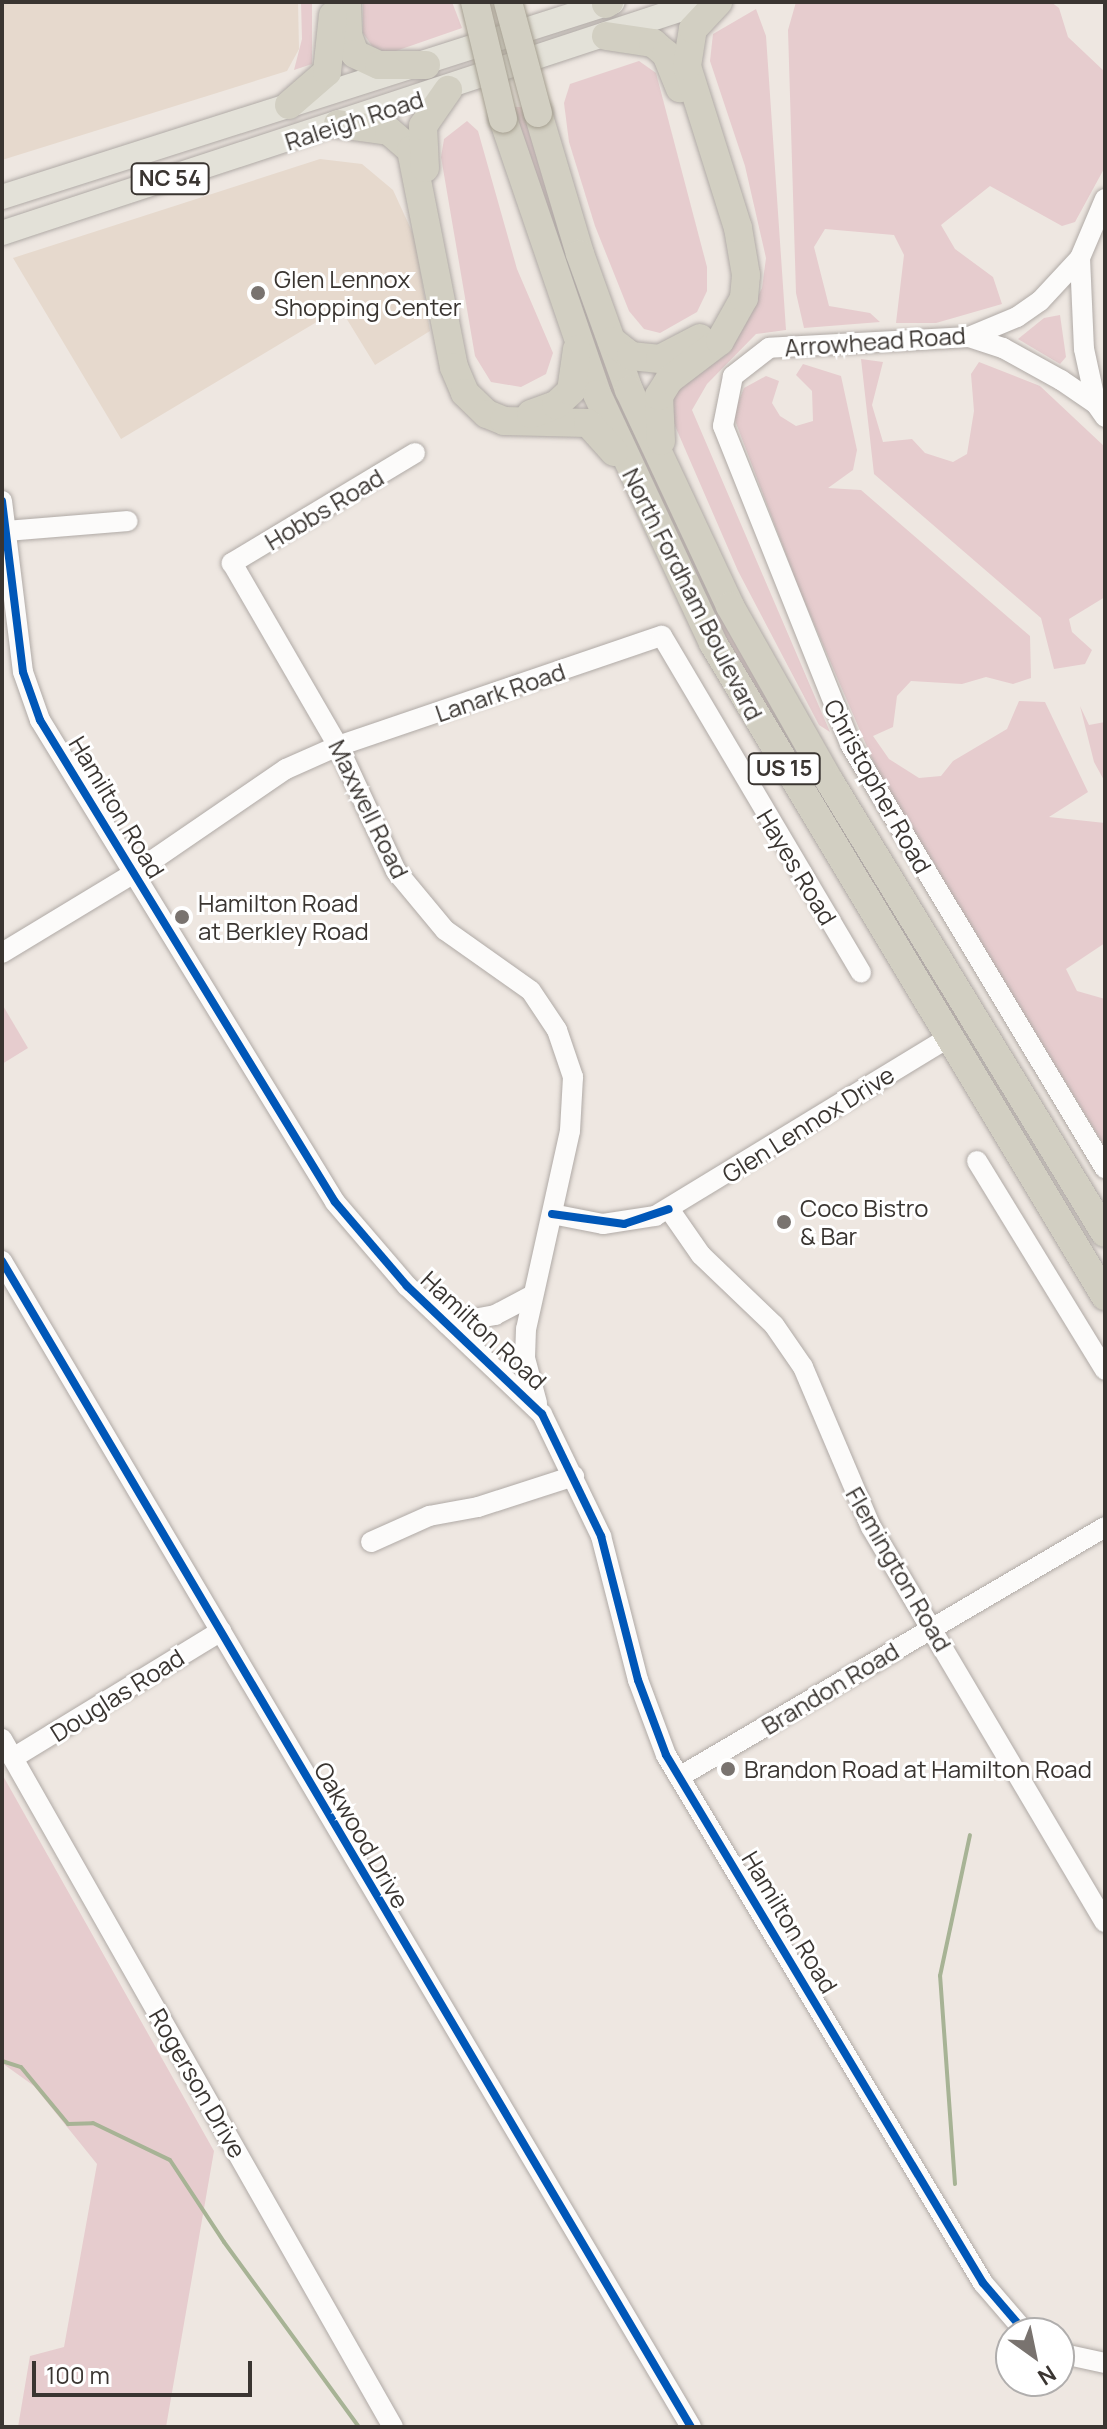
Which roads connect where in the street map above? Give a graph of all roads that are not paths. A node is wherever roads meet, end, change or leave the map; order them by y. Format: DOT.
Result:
graph roads {
  1 [pos="333,2"];
  2 [pos="347,2"];
  3 [pos="475,2"];
  4 [pos="508,2"];
  5 [pos="703,2"];
  6 [pos="718,2"];
  7 [pos="609,3"];
  8 [pos="606,36"];
  9 [pos="426,65"];
  10 [pos="448,90"];
  11 [pos="289,105"];
  12 [pos="338,124"];
  13 [pos="302,136"];
  14 [pos="2,197"];
  15 [pos="1105,199"];
  16 [pos="2,233"];
  17 [pos="1080,258"];
  18 [pos="969,337"];
  19 [pos="577,340"];
  20 [pos="612,341"];
  21 [pos="733,376"];
  22 [pos="1100,410"];
  23 [pos="415,453"];
  24 [pos="658,457"];
  25 [pos="638,490"];
  26 [pos="2,501"];
  27 [pos="128,521"];
  28 [pos="4,529"];
  29 [pos="232,563"];
  30 [pos="662,636"];
  31 [pos="338,746"];
  32 [pos="134,873"];
  33 [pos="2,953"];
  34 [pos="861,972"];
  35 [pos="948,1038"];
  36 [pos="977,1161"];
  37 [pos="1063,1165"];
  38 [pos="1105,1168"];
  39 [pos="669,1209"];
  40 [pos="552,1214"];
  41 [pos="1105,1233"];
  42 [pos="2,1261"];
  43 [pos="531,1296"];
  44 [pos="1105,1296"];
  45 [pos="447,1324"];
  46 [pos="1105,1370"];
  47 [pos="542,1414"];
  48 [pos="574,1476"];
  49 [pos="1105,1527"];
  50 [pos="371,1542"];
  51 [pos="931,1627"];
  52 [pos="221,1631"];
  53 [pos="2,1739"];
  54 [pos="13,1758"];
  55 [pos="679,1777"];
  56 [pos="1105,1922"];
  57 [pos="1012,2317"];
  58 [pos="1075,2356"];
  59 [pos="1105,2363"];
  60 [pos="393,2427"];
  61 [pos="691,2427"];
  1 -- 11 [label="highway, NC 54"];
  2 -- 9 [label="highway"];
  3 -- 19 [label="highway, North Fordham Boulevard / US 15, bridge"];
  4 -- 20 [label="highway, North Fordham Boulevard / US 15, bridge"];
  5 -- 8 [label="main road, Raleigh Road"];
  6 -- 24 [label="highway"];
  7 -- 9 [label="main road, Raleigh Road"];
  8 -- 10 [label="main road, Raleigh Road / NC 54"];
  8 -- 20 [label="highway, NC 54"];
  9 -- 11 [label="main road, Raleigh Road"];
  9 -- 13 [label="main road"];
  10 -- 12 [label="main road, Raleigh Road / NC 54"];
  10 -- 19 [label="highway"];
  11 -- 14 [label="main road, Raleigh Road / NC 54"];
  12 -- 13 [label="main road, Raleigh Road / NC 54"];
  12 -- 25 [label="highway"];
  13 -- 16 [label="main road, Raleigh Road / NC 54"];
  15 -- 17 [label="street, Arrowhead Road"];
  17 -- 18 [label="street, Arrowhead Road"];
  17 -- 22 [label="street"];
  18 -- 21 [label="street, Arrowhead Road"];
  18 -- 22 [label="street"];
  19 -- 25 [label="highway, North Fordham Boulevard / US 15"];
  20 -- 24 [label="highway, North Fordham Boulevard / US 15"];
  21 -- 38 [label="street, Christopher Road"];
  23 -- 29 [label="street, Hobbs Road"];
  24 -- 37 [label="highway, North Fordham Boulevard / US 15"];
  25 -- 35 [label="highway, North Fordham Boulevard / US 15"];
  26 -- 28 [label="street, Hamilton Road"];
  27 -- 28 [label="street"];
  28 -- 32 [label="street, Hamilton Road"];
  29 -- 31 [label="street, Maxwell Road"];
  30 -- 31 [label="street, Lanark Road"];
  30 -- 34 [label="street, Hayes Road"];
  31 -- 32 [label="street, Lanark Road"];
  31 -- 40 [label="street, Maxwell Road"];
  32 -- 33 [label="street, Lanark Road"];
  32 -- 45 [label="street, Hamilton Road"];
  35 -- 37 [label="highway"];
  35 -- 39 [label="street, Glen Lennox Drive"];
  35 -- 44 [label="highway, North Fordham Boulevard / US 15"];
  36 -- 46 [label="street"];
  37 -- 41 [label="highway, North Fordham Boulevard / US 15"];
  39 -- 40 [label="street"];
  39 -- 51 [label="street, Flemington Road"];
  40 -- 43 [label="street, Maxwell Road"];
  42 -- 52 [label="street, Oakwood Drive"];
  43 -- 45 [label="street"];
  43 -- 47 [label="street, Maxwell Road"];
  45 -- 47 [label="street, Hamilton Road"];
  47 -- 48 [label="street, Hamilton Road"];
  48 -- 50 [label="street"];
  48 -- 55 [label="street, Hamilton Road"];
  49 -- 51 [label="street, Brandon Road"];
  51 -- 55 [label="street, Brandon Road"];
  51 -- 56 [label="street, Flemington Road"];
  52 -- 54 [label="street, Douglas Road"];
  52 -- 61 [label="street, Oakwood Drive"];
  53 -- 54 [label="street, Rogerson Drive"];
  54 -- 60 [label="street, Rogerson Drive"];
  55 -- 57 [label="street, Hamilton Road"];
  58 -- 59 [label="street"];
}
